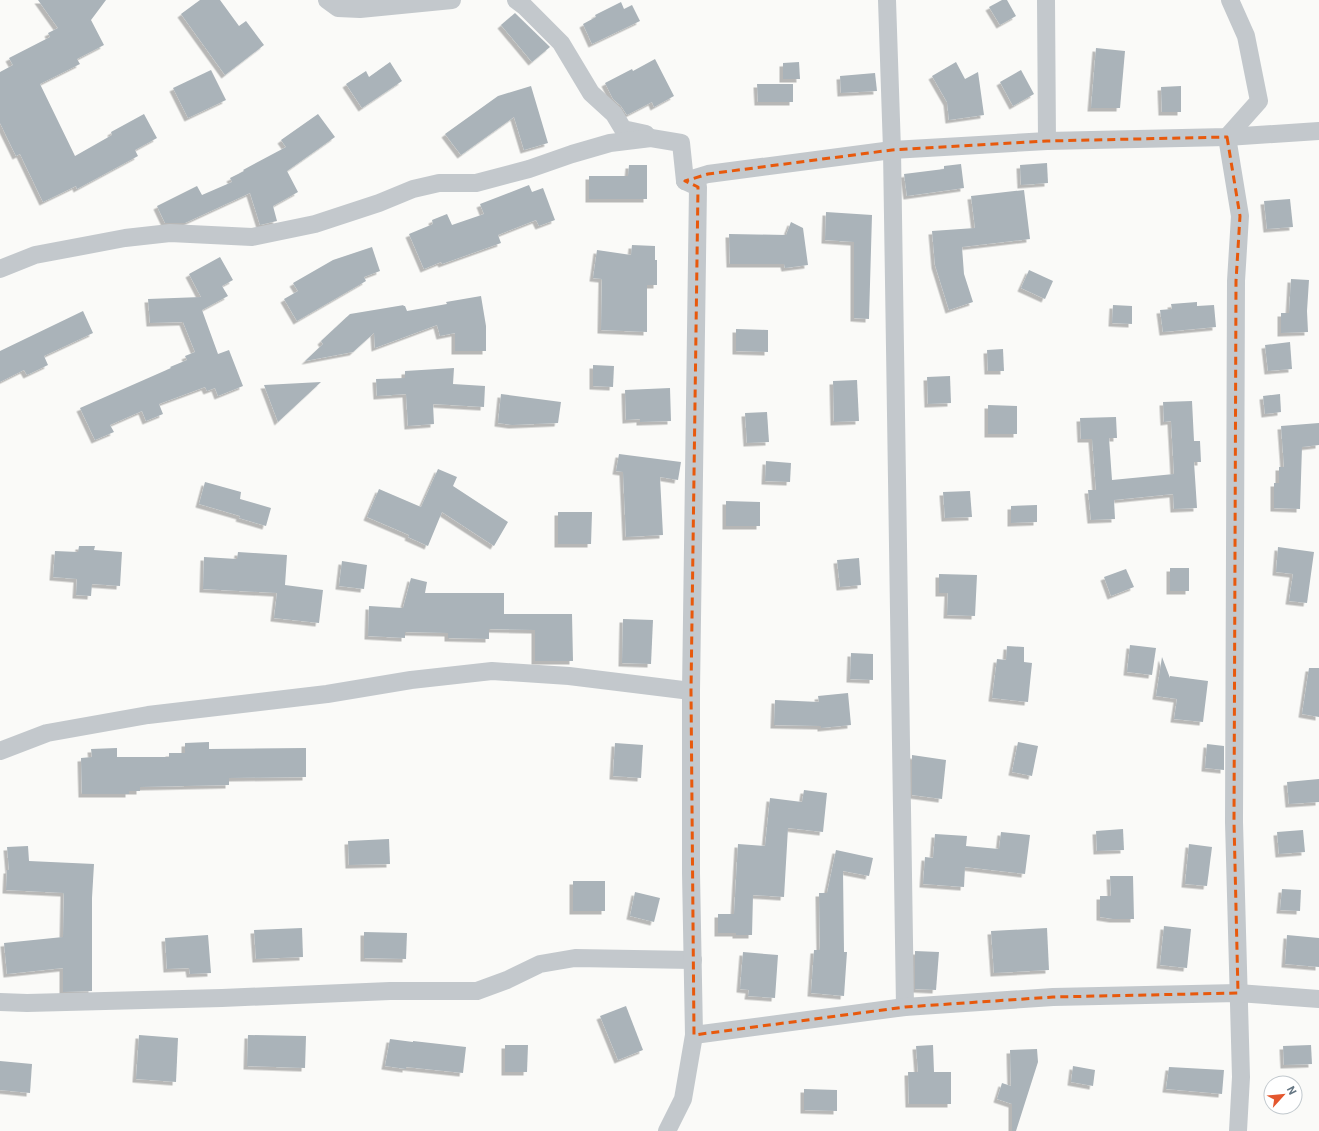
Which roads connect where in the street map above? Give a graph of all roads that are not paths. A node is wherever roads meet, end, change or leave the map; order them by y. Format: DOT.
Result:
graph roads {
  1 [pos="327,0"];
  2 [pos="452,0"];
  3 [pos="516,0"];
  4 [pos="887,0"];
  5 [pos="1046,0"];
  6 [pos="1230,0"];
  7 [pos="1319,131"];
  8 [pos="1227,137"];
  9 [pos="1047,141"];
  10 [pos="681,143"];
  11 [pos="892,150"];
  12 [pos="684,181"];
  13 [pos="0,269"];
  14 [pos="691,691"];
  15 [pos="0,750"];
  16 [pos="693,960"];
  17 [pos="1238,993"];
  18 [pos="1319,998"];
  19 [pos="0,1002"];
  20 [pos="905,1007"];
  21 [pos="694,1035"];
  22 [pos="667,1131"];
  23 [pos="1238,1131"];
  1 -- 2 [label="street"];
  3 -- 10 [label="street"];
  4 -- 11 [label="street"];
  5 -- 9 [label="street"];
  6 -- 8 [label="street"];
  7 -- 8 [label="street"];
  8 -- 9 [label="street"];
  8 -- 17 [label="street"];
  9 -- 11 [label="street"];
  10 -- 12 [label="street"];
  10 -- 13 [label="street"];
  11 -- 12 [label="street"];
  11 -- 20 [label="street"];
  12 -- 14 [label="street"];
  14 -- 15 [label="street"];
  14 -- 16 [label="street"];
  16 -- 19 [label="street"];
  16 -- 21 [label="street"];
  17 -- 18 [label="street"];
  17 -- 20 [label="street"];
  17 -- 23 [label="street"];
  20 -- 21 [label="street"];
  21 -- 22 [label="street"];
}
